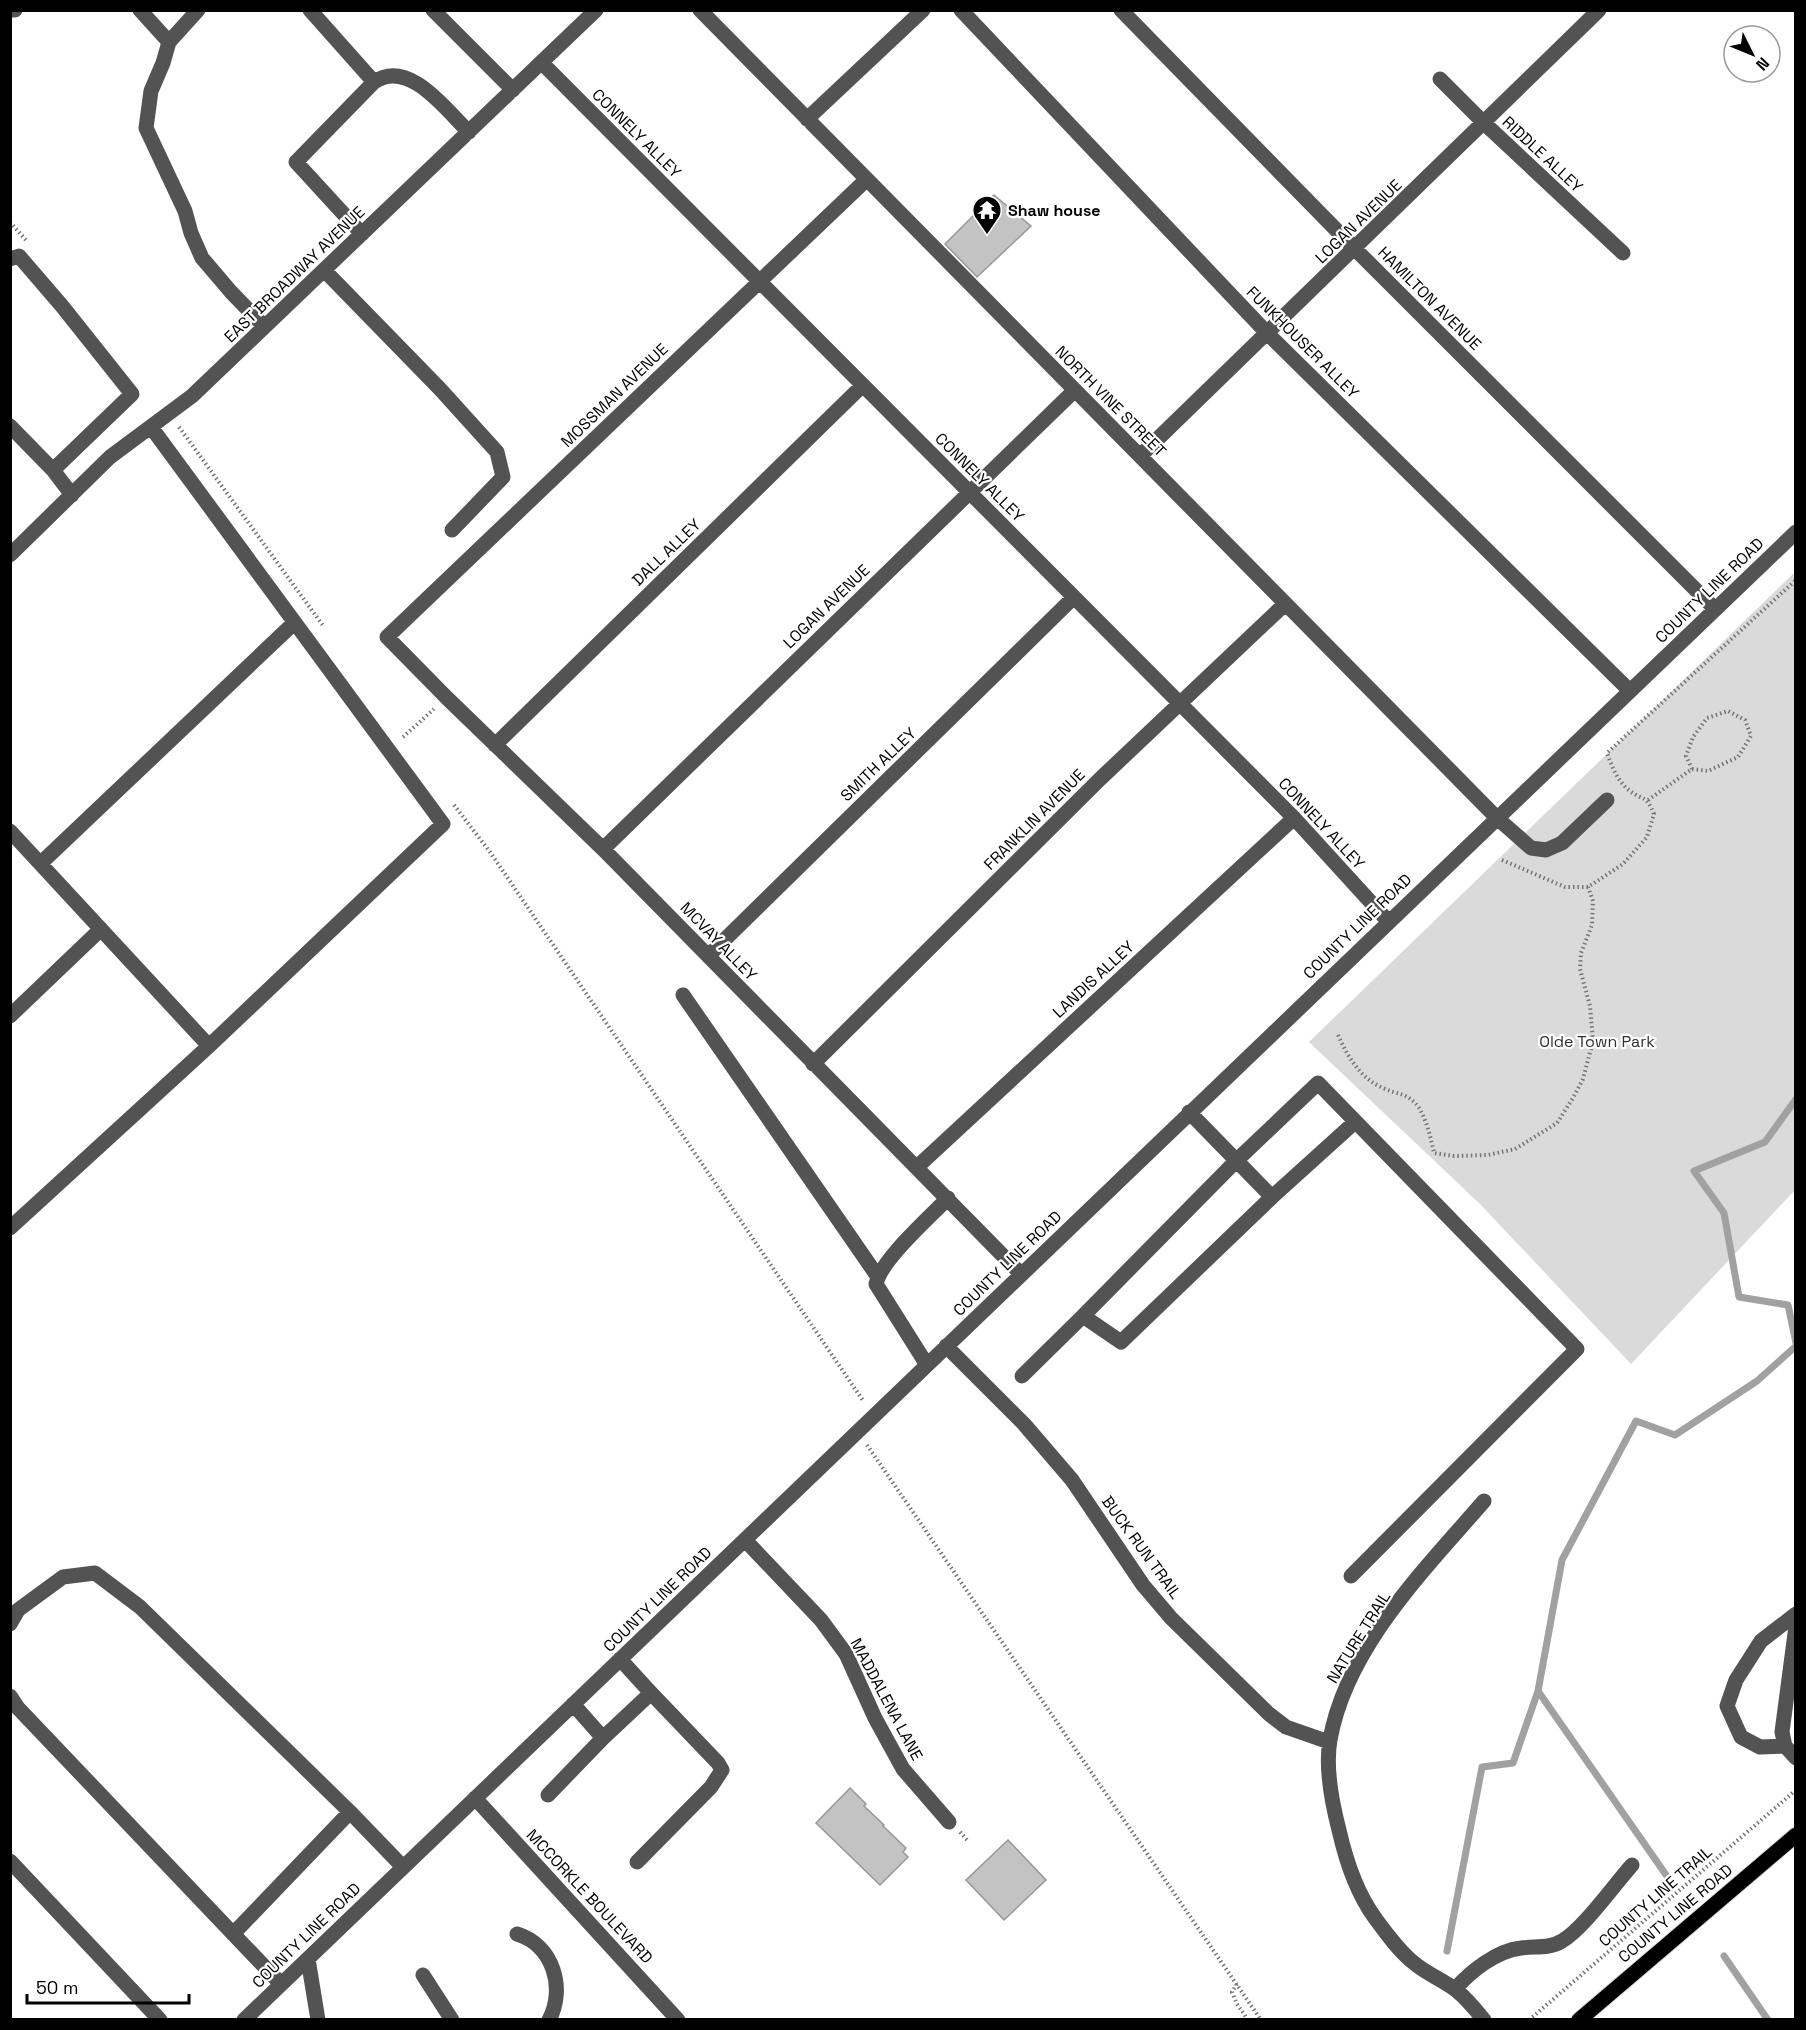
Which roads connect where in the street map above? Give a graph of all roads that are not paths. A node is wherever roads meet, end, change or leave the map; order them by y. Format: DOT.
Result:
graph roads {
  1 [pos="140,10"];
  2 [pos="198,10"];
  3 [pos="310,10"];
  4 [pos="434,10"];
  5 [pos="596,10"];
  6 [pos="700,10"];
  7 [pos="923,10"];
  8 [pos="961,10"];
  9 [pos="1121,10"];
  10 [pos="1599,10"];
  11 [pos="169,42"];
  12 [pos="542,63"];
  13 [pos="1440,80"];
  14 [pos="374,82"];
  15 [pos="513,90"];
  16 [pos="807,119"];
  17 [pos="1484,123"];
  18 [pos="469,132"];
  19 [pos="866,180"];
  20 [pos="362,234"];
  21 [pos="1355,249"];
  22 [pos="1623,253"];
  23 [pos="10,259"];
  24 [pos="324,270"];
  25 [pos="759,281"];
  26 [pos="264,326"];
  27 [pos="1267,333"];
  28 [pos="863,385"];
  29 [pos="1075,390"];
  30 [pos="10,426"];
  31 [pos="152,427"];
  32 [pos="1140,456"];
  33 [pos="53,470"];
  34 [pos="969,492"];
  35 [pos="72,495"];
  36 [pos="452,530"];
  37 [pos="1796,532"];
  38 [pos="10,555"];
  39 [pos="1074,597"];
  40 [pos="1285,604"];
  41 [pos="1716,609"];
  42 [pos="294,623"];
  43 [pos="387,637"];
  44 [pos="1630,691"];
  45 [pos="1180,704"];
  46 [pos="495,744"];
  47 [pos="1608,800"];
  48 [pos="1294,818"];
  49 [pos="1497,818"];
  50 [pos="10,831"];
  51 [pos="603,849"];
  52 [pos="41,863"];
  53 [pos="1388,921"];
  54 [pos="101,929"];
  55 [pos="708,956"];
  56 [pos="682,995"];
  57 [pos="10,1016"];
  58 [pos="209,1046"];
  59 [pos="813,1064"];
  60 [pos="1189,1112"];
  61 [pos="1355,1122"];
  62 [pos="1237,1160"];
  63 [pos="917,1167"];
  64 [pos="1272,1197"];
  65 [pos="948,1198"];
  66 [pos="10,1228"];
  67 [pos="1021,1274"];
  68 [pos="878,1277"];
  69 [pos="1083,1316"];
  70 [pos="946,1346"];
  71 [pos="927,1365"];
  72 [pos="1022,1376"];
  73 [pos="1484,1501"];
  74 [pos="745,1540"];
  75 [pos="1351,1576"];
  76 [pos="1796,1614"];
  77 [pos="10,1624"];
  78 [pos="1796,1626"];
  79 [pos="620,1659"];
  80 [pos="651,1693"];
  81 [pos="10,1696"];
  82 [pos="573,1704"];
  83 [pos="603,1738"];
  84 [pos="1329,1742"];
  85 [pos="1785,1746"];
  86 [pos="1796,1758"];
  87 [pos="548,1795"];
  88 [pos="475,1798"];
  89 [pos="351,1812"];
  90 [pos="949,1822"];
  91 [pos="1796,1835"];
  92 [pos="10,1861"];
  93 [pos="637,1862"];
  94 [pos="1632,1865"];
  95 [pos="403,1867"];
  96 [pos="233,1934"];
  97 [pos="517,1934"];
  98 [pos="308,1959"];
  99 [pos="423,1975"];
  100 [pos="281,1984"];
  101 [pos="1455,1989"];
  102 [pos="160,2019"];
  103 [pos="244,2019"];
  104 [pos="318,2019"];
  105 [pos="453,2019"];
  106 [pos="549,2019"];
  107 [pos="678,2019"];
  108 [pos="1484,2019"];
  109 [pos="1579,2019"];
  1 -- 11 [label="street"];
  2 -- 11 [label="street"];
  3 -- 14 [label="street"];
  4 -- 15 [label="street"];
  5 -- 12 [label="street, EAST BROADWAY AVENUE"];
  6 -- 16 [label="street, NORTH VINE STREET"];
  7 -- 16 [label="street"];
  8 -- 27 [label="street, FUNKHOUSER ALLEY"];
  9 -- 21 [label="street, HAMILTON AVENUE"];
  10 -- 17 [label="street, LOGAN AVENUE"];
  11 -- 26 [label="street"];
  12 -- 15 [label="street, EAST BROADWAY AVENUE"];
  12 -- 25 [label="street, CONNELY ALLEY"];
  13 -- 17 [label="street, RIDDLE ALLEY"];
  14 -- 18 [label="street"];
  14 -- 20 [label="street"];
  15 -- 18 [label="street, EAST BROADWAY AVENUE"];
  16 -- 19 [label="street, NORTH VINE STREET"];
  17 -- 21 [label="street, LOGAN AVENUE"];
  17 -- 22 [label="street, RIDDLE ALLEY"];
  18 -- 20 [label="street, EAST BROADWAY AVENUE"];
  19 -- 25 [label="street, MOSSMAN AVENUE"];
  19 -- 29 [label="street, NORTH VINE STREET"];
  20 -- 24 [label="street, EAST BROADWAY AVENUE"];
  21 -- 27 [label="street, LOGAN AVENUE"];
  21 -- 41 [label="street, HAMILTON AVENUE"];
  23 -- 33 [label="street"];
  24 -- 26 [label="street, EAST BROADWAY AVENUE"];
  24 -- 36 [label="street"];
  25 -- 28 [label="street, CONNELY ALLEY"];
  25 -- 43 [label="street, MOSSMAN AVENUE"];
  26 -- 31 [label="street, EAST BROADWAY AVENUE"];
  27 -- 32 [label="street, LOGAN AVENUE"];
  27 -- 44 [label="street, FUNKHOUSER ALLEY"];
  28 -- 34 [label="street, CONNELY ALLEY"];
  28 -- 46 [label="street, DALL ALLEY"];
  29 -- 32 [label="street, NORTH VINE STREET"];
  29 -- 34 [label="street, LOGAN AVENUE"];
  30 -- 33 [label="street"];
  31 -- 35 [label="street, EAST BROADWAY AVENUE"];
  31 -- 42 [label="street"];
  32 -- 40 [label="street, NORTH VINE STREET"];
  33 -- 35 [label="street"];
  34 -- 39 [label="street, CONNELY ALLEY"];
  34 -- 51 [label="street, LOGAN AVENUE"];
  35 -- 38 [label="street, EAST BROADWAY AVENUE"];
  37 -- 41 [label="street, COUNTY LINE ROAD"];
  39 -- 45 [label="street, CONNELY ALLEY"];
  39 -- 55 [label="street, SMITH ALLEY"];
  40 -- 45 [label="street, FRANKLIN AVENUE"];
  40 -- 49 [label="street, NORTH VINE STREET"];
  41 -- 44 [label="street, COUNTY LINE ROAD"];
  42 -- 52 [label="street"];
  42 -- 58 [label="street"];
  43 -- 46 [label="street, MCVAY ALLEY"];
  44 -- 49 [label="street, COUNTY LINE ROAD"];
  45 -- 48 [label="street, CONNELY ALLEY"];
  45 -- 59 [label="street, FRANKLIN AVENUE"];
  46 -- 51 [label="street, MCVAY ALLEY"];
  47 -- 49 [label="street, NORTH VINE STREET"];
  48 -- 53 [label="street, CONNELY ALLEY"];
  48 -- 63 [label="street, LANDIS ALLEY"];
  49 -- 53 [label="street, COUNTY LINE ROAD"];
  50 -- 52 [label="street"];
  51 -- 55 [label="street, MCVAY ALLEY"];
  52 -- 54 [label="street"];
  53 -- 60 [label="street, COUNTY LINE ROAD"];
  54 -- 57 [label="street"];
  54 -- 58 [label="street"];
  55 -- 59 [label="street, MCVAY ALLEY"];
  56 -- 68 [label="street"];
  58 -- 66 [label="street"];
  59 -- 63 [label="street, MCVAY ALLEY"];
  60 -- 62 [label="street"];
  60 -- 67 [label="street, COUNTY LINE ROAD"];
  61 -- 62 [label="street"];
  61 -- 64 [label="street"];
  61 -- 75 [label="street"];
  62 -- 64 [label="street"];
  62 -- 69 [label="street"];
  63 -- 65 [label="street, MCVAY ALLEY"];
  64 -- 69 [label="street"];
  65 -- 67 [label="street, MCVAY ALLEY"];
  65 -- 68 [label="street"];
  67 -- 70 [label="street, COUNTY LINE ROAD"];
  68 -- 71 [label="street"];
  69 -- 72 [label="street"];
  70 -- 71 [label="street, COUNTY LINE ROAD"];
  70 -- 84 [label="street, BUCK RUN TRAIL"];
  71 -- 74 [label="street, COUNTY LINE ROAD"];
  73 -- 84 [label="street, NATURE TRAIL"];
  74 -- 79 [label="street, COUNTY LINE ROAD"];
  74 -- 90 [label="street, MADDALENA LANE"];
  76 -- 85 [label="street"];
  77 -- 89 [label="street"];
  78 -- 85 [label="street"];
  79 -- 80 [label="street"];
  79 -- 82 [label="street, COUNTY LINE ROAD"];
  80 -- 83 [label="street"];
  80 -- 93 [label="street"];
  81 -- 96 [label="street"];
  82 -- 83 [label="street"];
  82 -- 88 [label="street, COUNTY LINE ROAD"];
  83 -- 87 [label="street"];
  84 -- 101 [label="street, NATURE TRAIL"];
  85 -- 86 [label="street"];
  88 -- 95 [label="street, COUNTY LINE ROAD"];
  88 -- 107 [label="street, MCCORKLE BOULEVARD"];
  89 -- 95 [label="street"];
  89 -- 96 [label="street"];
  91 -- 109 [label="main road, COUNTY LINE ROAD"];
  92 -- 102 [label="street"];
  94 -- 101 [label="street"];
  95 -- 98 [label="street, COUNTY LINE ROAD"];
  96 -- 100 [label="street"];
  97 -- 106 [label="street"];
  98 -- 100 [label="street, COUNTY LINE ROAD"];
  98 -- 104 [label="street"];
  99 -- 105 [label="street"];
  100 -- 103 [label="street, COUNTY LINE ROAD"];
  101 -- 108 [label="street, NATURE TRAIL"];
}
